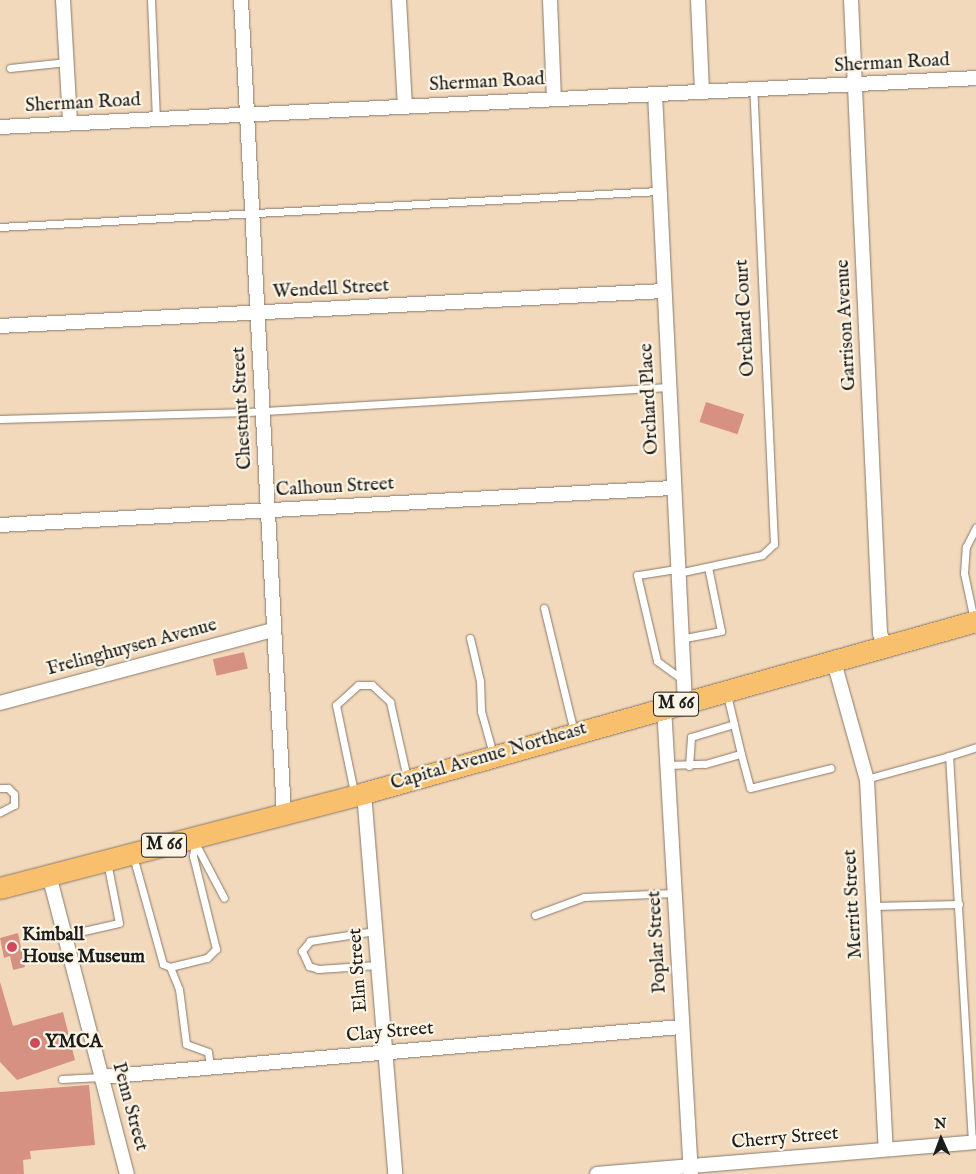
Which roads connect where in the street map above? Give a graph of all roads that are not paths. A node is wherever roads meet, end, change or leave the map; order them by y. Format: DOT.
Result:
graph roads {
  1 [pos="63,0"];
  2 [pos="151,0"];
  3 [pos="241,0"];
  4 [pos="399,0"];
  5 [pos="550,0"];
  6 [pos="698,0"];
  7 [pos="851,0"];
  8 [pos="67,62"];
  9 [pos="10,68"];
  10 [pos="976,78"];
  11 [pos="855,85"];
  12 [pos="753,90"];
  13 [pos="702,92"];
  14 [pos="655,94"];
  15 [pos="554,99"];
  16 [pos="405,106"];
  17 [pos="246,114"];
  18 [pos="156,120"];
  19 [pos="70,123"];
  20 [pos="0,126"];
  21 [pos="659,191"];
  22 [pos="251,212"];
  23 [pos="0,227"];
  24 [pos="664,291"];
  25 [pos="256,312"];
  26 [pos="0,326"];
  27 [pos="668,387"];
  28 [pos="263,411"];
  29 [pos="0,419"];
  30 [pos="673,488"];
  31 [pos="268,511"];
  32 [pos="0,526"];
  33 [pos="976,527"];
  34 [pos="708,567"];
  35 [pos="677,571"];
  36 [pos="544,608"];
  37 [pos="975,621"];
  38 [pos="274,630"];
  39 [pos="470,638"];
  40 [pos="680,639"];
  41 [pos="884,648"];
  42 [pos="834,662"];
  43 [pos="682,679"];
  44 [pos="726,691"];
  45 [pos="685,702"];
  46 [pos="0,703"];
  47 [pos="664,707"];
  48 [pos="734,724"];
  49 [pos="574,732"];
  50 [pos="976,747"];
  51 [pos="741,754"];
  52 [pos="949,756"];
  53 [pos="494,757"];
  54 [pos="667,765"];
  55 [pos="689,766"];
  56 [pos="831,768"];
  57 [pos="866,779"];
  58 [pos="407,781"];
  59 [pos="0,788"];
  60 [pos="359,794"];
  61 [pos="0,812"];
  62 [pos="284,814"];
  63 [pos="194,841"];
  64 [pos="132,854"];
  65 [pos="107,860"];
  66 [pos="50,875"];
  67 [pos="0,888"];
  68 [pos="674,893"];
  69 [pos="224,898"];
  70 [pos="959,904"];
  71 [pos="873,906"];
  72 [pos="535,915"];
  73 [pos="375,932"];
  74 [pos="66,935"];
  75 [pos="378,965"];
  76 [pos="170,967"];
  77 [pos="681,1027"];
  78 [pos="384,1052"];
  79 [pos="210,1067"];
  80 [pos="101,1077"];
  81 [pos="62,1079"];
  82 [pos="974,1142"];
  83 [pos="886,1149"];
  84 [pos="690,1170"];
  85 [pos="127,1174"];
  86 [pos="395,1174"];
  87 [pos="597,1174"];
  1 -- 8 [label="street"];
  2 -- 18 [label="lane"];
  3 -- 17 [label="street, Chestnut Street"];
  4 -- 16 [label="street"];
  5 -- 15 [label="street"];
  6 -- 13 [label="street"];
  7 -- 11 [label="street, Garrison Avenue"];
  8 -- 9 [label="lane"];
  8 -- 19 [label="street"];
  10 -- 11 [label="street, Sherman Road"];
  11 -- 12 [label="street, Sherman Road"];
  11 -- 41 [label="street, Garrison Avenue"];
  12 -- 13 [label="street, Sherman Road"];
  12 -- 34 [label="lane, Orchard Court"];
  13 -- 14 [label="street, Sherman Road"];
  14 -- 15 [label="street, Sherman Road"];
  14 -- 21 [label="street, Orchard Place"];
  15 -- 16 [label="street, Sherman Road"];
  16 -- 17 [label="street, Sherman Road"];
  17 -- 18 [label="street, Sherman Road"];
  17 -- 22 [label="street, Chestnut Street"];
  18 -- 19 [label="street, Sherman Road"];
  19 -- 20 [label="street, Sherman Road"];
  21 -- 22 [label="lane"];
  21 -- 24 [label="street, Orchard Place"];
  22 -- 23 [label="lane"];
  22 -- 25 [label="street, Chestnut Street"];
  24 -- 25 [label="street, Wendell Street"];
  24 -- 27 [label="street, Orchard Place"];
  25 -- 26 [label="street, Wendell Street"];
  25 -- 28 [label="street, Chestnut Street"];
  27 -- 28 [label="lane"];
  27 -- 30 [label="street, Orchard Place"];
  28 -- 29 [label="lane"];
  28 -- 31 [label="street, Chestnut Street"];
  30 -- 31 [label="street, Calhoun Street"];
  30 -- 35 [label="street, Orchard Place"];
  31 -- 32 [label="street, Calhoun Street"];
  31 -- 38 [label="street, Chestnut Street"];
  33 -- 37 [label="lane"];
  34 -- 35 [label="lane"];
  34 -- 40 [label="lane"];
  35 -- 40 [label="street, Orchard Place"];
  35 -- 43 [label="lane"];
  36 -- 49 [label="lane"];
  37 -- 41 [label="main road, Capital Avenue Northeast / M 66"];
  38 -- 46 [label="street, Frelinghuysen Avenue"];
  38 -- 62 [label="street, Chestnut Street"];
  39 -- 53 [label="lane"];
  40 -- 43 [label="street, Orchard Place"];
  41 -- 42 [label="main road, Capital Avenue Northeast / M 66"];
  42 -- 44 [label="main road, Capital Avenue Northeast / M 66"];
  42 -- 57 [label="street, Merritt Street"];
  43 -- 45 [label="street, Orchard Place"];
  44 -- 45 [label="main road, Capital Avenue Northeast / M 66"];
  44 -- 48 [label="lane"];
  45 -- 47 [label="main road, Capital Avenue Northeast / M 66"];
  47 -- 49 [label="main road, Capital Avenue Northeast / M 66"];
  47 -- 54 [label="street, Poplar Street"];
  48 -- 51 [label="lane"];
  48 -- 55 [label="lane"];
  49 -- 53 [label="main road, Capital Avenue Northeast / M 66"];
  50 -- 52 [label="lane"];
  51 -- 55 [label="lane"];
  51 -- 56 [label="lane"];
  52 -- 57 [label="lane"];
  52 -- 70 [label="lane"];
  53 -- 58 [label="main road, Capital Avenue Northeast / M 66"];
  54 -- 55 [label="lane"];
  54 -- 68 [label="street, Poplar Street"];
  57 -- 71 [label="street, Merritt Street"];
  58 -- 60 [label="main road, Capital Avenue Northeast / M 66"];
  58 -- 60 [label="lane"];
  59 -- 61 [label="lane"];
  60 -- 62 [label="main road, Capital Avenue Northeast / M 66"];
  60 -- 73 [label="street, Elm Street"];
  62 -- 63 [label="main road, Capital Avenue Northeast / M 66"];
  63 -- 64 [label="main road, Capital Avenue Northeast / M 66"];
  63 -- 69 [label="lane"];
  63 -- 76 [label="lane"];
  64 -- 65 [label="main road, Capital Avenue Northeast / M 66"];
  64 -- 76 [label="lane"];
  65 -- 66 [label="main road, Capital Avenue Northeast / M 66"];
  65 -- 74 [label="lane"];
  66 -- 67 [label="main road, Capital Avenue Northeast / M 66"];
  66 -- 74 [label="street, Penn Street"];
  68 -- 72 [label="lane"];
  68 -- 77 [label="street, Poplar Street"];
  70 -- 71 [label="lane"];
  70 -- 82 [label="lane"];
  71 -- 83 [label="street, Merritt Street"];
  73 -- 75 [label="street, Elm Street"];
  73 -- 75 [label="lane"];
  74 -- 80 [label="street, Penn Street"];
  75 -- 78 [label="street, Elm Street"];
  76 -- 79 [label="lane"];
  77 -- 78 [label="street, Clay Street"];
  77 -- 84 [label="street, Poplar Street"];
  78 -- 79 [label="street, Clay Street"];
  78 -- 86 [label="street, Elm Street"];
  79 -- 80 [label="street, Clay Street"];
  80 -- 81 [label="lane"];
  80 -- 85 [label="street, Penn Street"];
  82 -- 83 [label="street, Cherry Street"];
  83 -- 84 [label="street, Cherry Street"];
  84 -- 87 [label="street, Cherry Street"];
}
